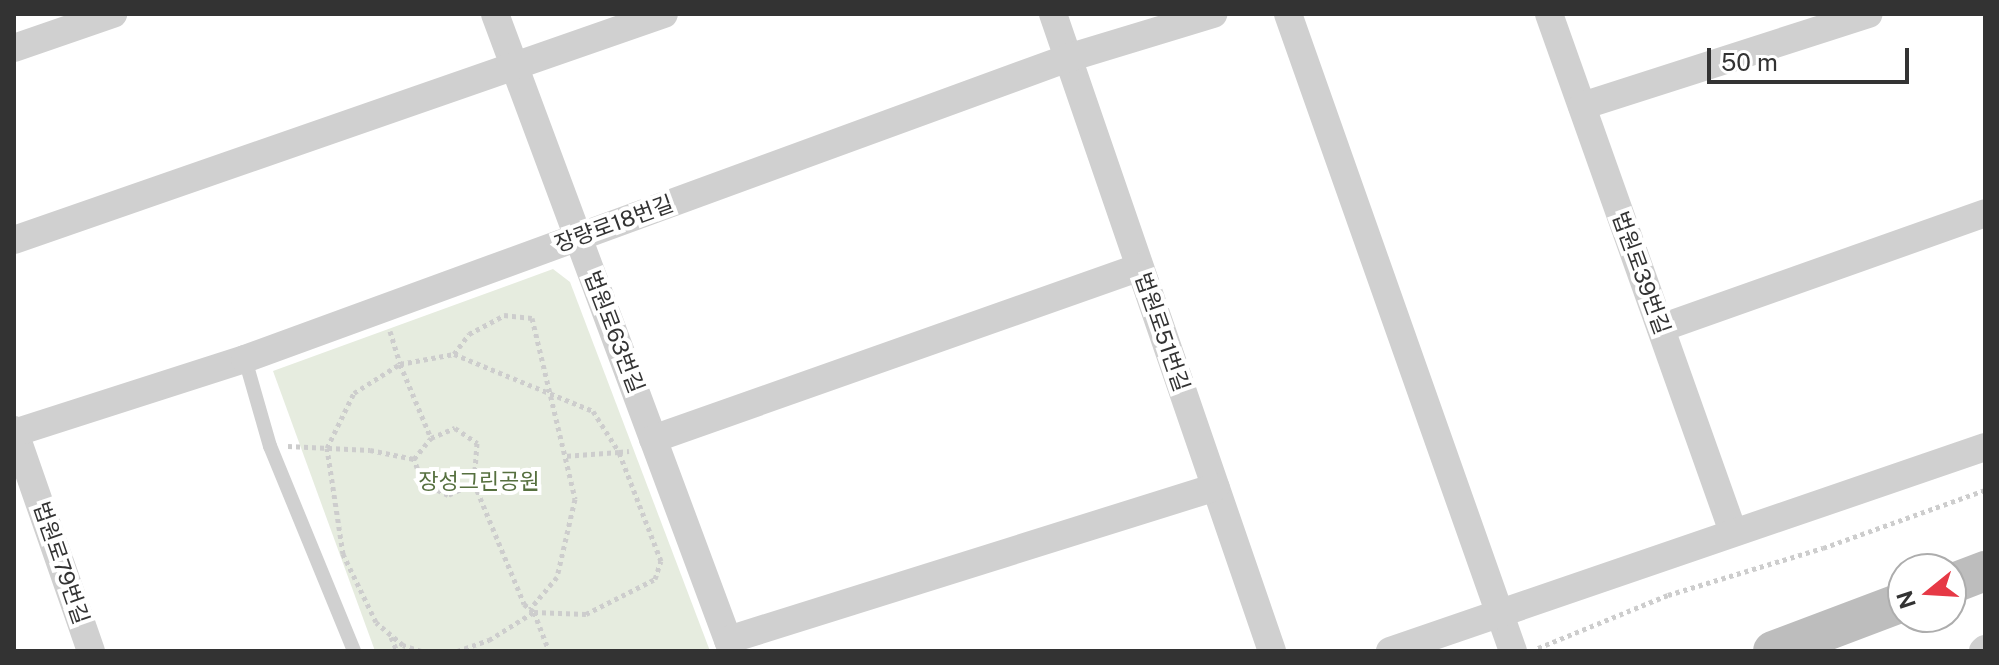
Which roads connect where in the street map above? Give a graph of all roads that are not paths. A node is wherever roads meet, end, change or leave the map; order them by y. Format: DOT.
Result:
graph roads {
  1 [pos="113,14"];
  2 [pos="495,14"];
  3 [pos="664,14"];
  4 [pos="1053,14"];
  5 [pos="1213,14"];
  6 [pos="1288,14"];
  7 [pos="1549,14"];
  8 [pos="1869,14"];
  9 [pos="14,48"];
  10 [pos="1068,58"];
  11 [pos="515,69"];
  12 [pos="1582,106"];
  13 [pos="1985,213"];
  14 [pos="578,237"];
  15 [pos="14,240"];
  16 [pos="1140,267"];
  17 [pos="1661,328"];
  18 [pos="245,359"];
  19 [pos="14,432"];
  20 [pos="653,439"];
  21 [pos="1985,447"];
  22 [pos="1216,487"];
  23 [pos="1733,532"];
  24 [pos="1887,608"];
  25 [pos="1499,617"];
  26 [pos="730,646"];
  27 [pos="91,651"];
  28 [pos="354,651"];
  29 [pos="1272,651"];
  30 [pos="1390,651"];
  31 [pos="1513,651"];
  32 [pos="1773,651"];
  1 -- 9 [label="street"];
  2 -- 11 [label="street, 법원로63번길"];
  3 -- 11 [label="street"];
  4 -- 10 [label="street, 법원로51번길"];
  5 -- 10 [label="street, 장량로18번길"];
  6 -- 25 [label="street"];
  7 -- 12 [label="street, 법원로39번길"];
  8 -- 12 [label="street"];
  10 -- 14 [label="street, 장량로18번길"];
  10 -- 16 [label="street, 법원로51번길"];
  11 -- 14 [label="street, 법원로63번길"];
  11 -- 15 [label="street"];
  12 -- 17 [label="street, 법원로39번길"];
  13 -- 17 [label="street"];
  14 -- 18 [label="street, 장량로18번길"];
  14 -- 20 [label="street, 법원로63번길"];
  16 -- 20 [label="street"];
  16 -- 22 [label="street, 법원로51번길"];
  17 -- 23 [label="street, 법원로39번길"];
  18 -- 19 [label="street, 장량로18번길"];
  18 -- 28 [label="lane"];
  19 -- 27 [label="street, 법원로79번길"];
  20 -- 26 [label="street, 법원로63번길"];
  21 -- 23 [label="street"];
  22 -- 26 [label="street"];
  22 -- 29 [label="street, 법원로51번길"];
  23 -- 25 [label="street"];
  24 -- 32 [label="main road"];
  25 -- 30 [label="street"];
  25 -- 31 [label="street"];
}
